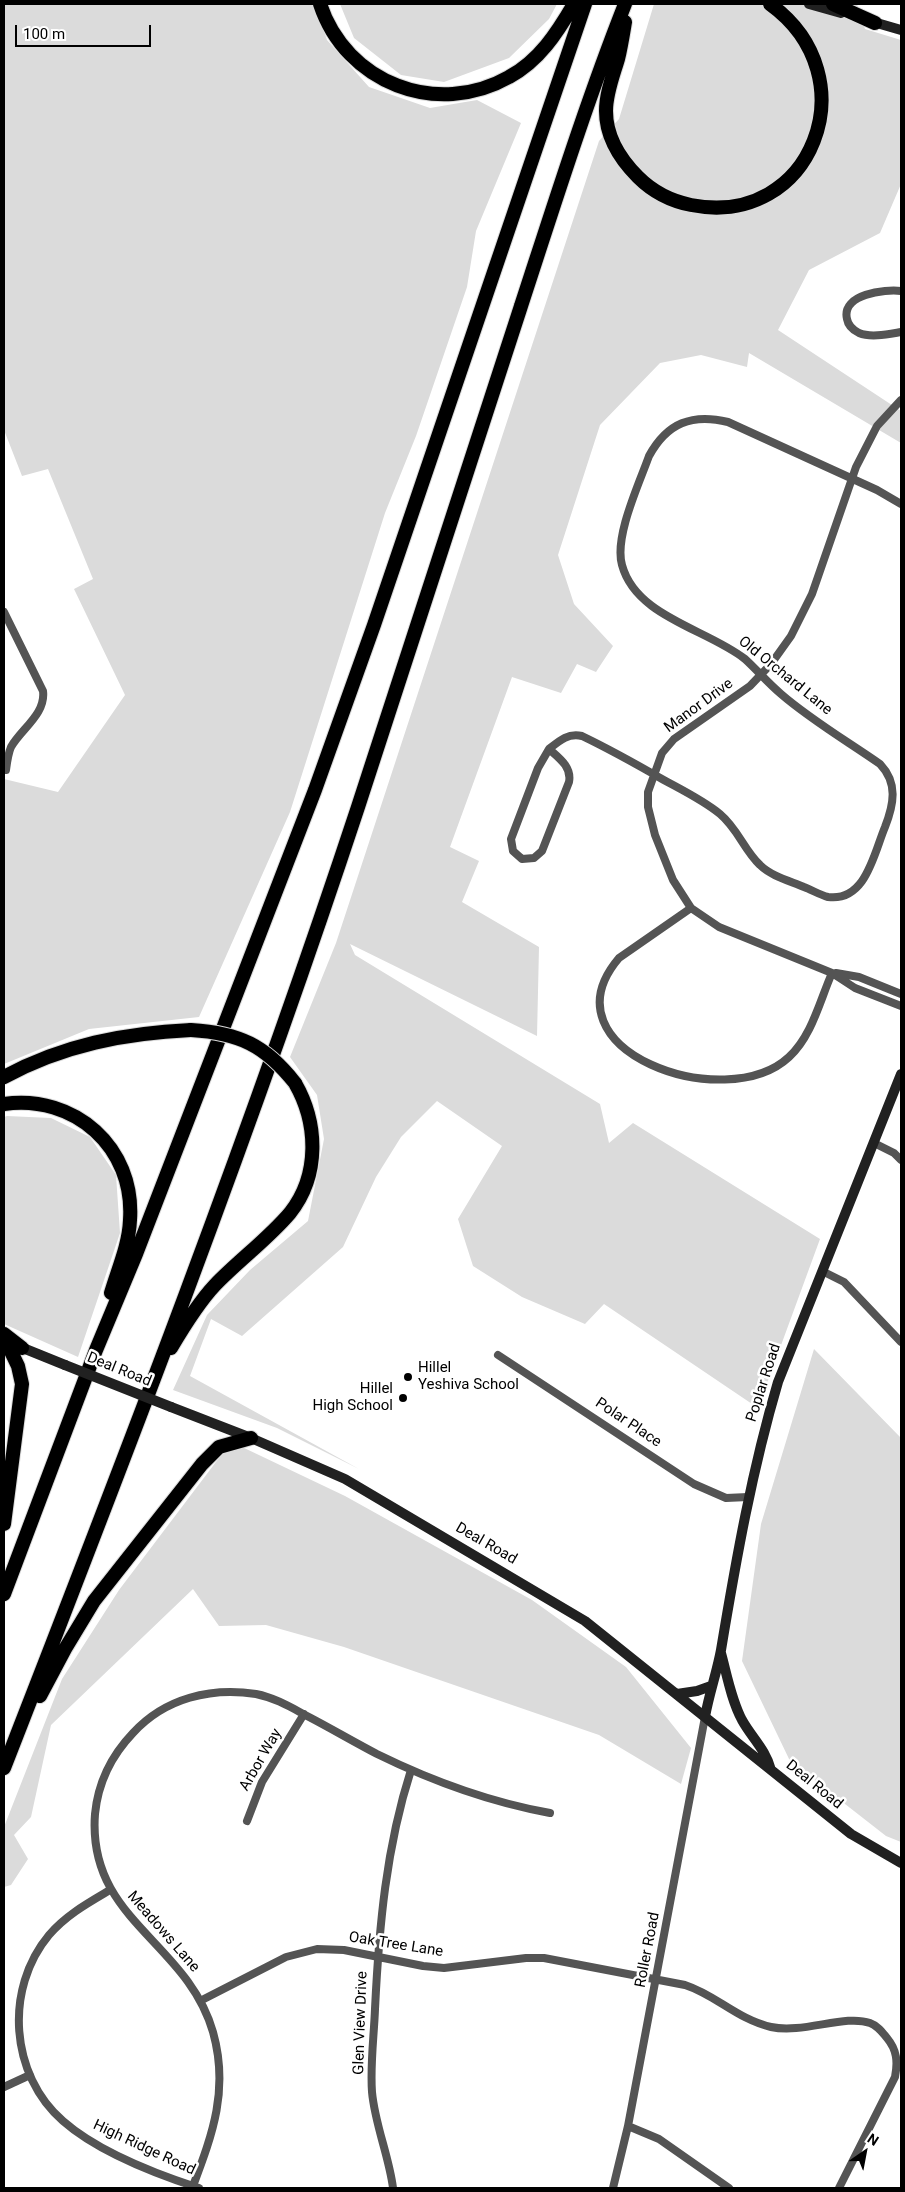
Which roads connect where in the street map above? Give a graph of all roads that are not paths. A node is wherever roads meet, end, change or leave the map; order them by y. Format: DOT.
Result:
graph roads {
  1 [pos="320,4"];
  2 [pos="574,4"];
  3 [pos="585,4"];
  4 [pos="627,4"];
  5 [pos="770,4"];
  6 [pos="809,4"];
  7 [pos="833,4"];
  8 [pos="875,23"];
  9 [pos="901,30"];
  10 [pos="901,291"];
  11 [pos="901,332"];
  12 [pos="901,400"];
  13 [pos="852,478"];
  14 [pos="901,504"];
  15 [pos="4,612"];
  16 [pos="760,674"];
  17 [pos="549,749"];
  18 [pos="6,770"];
  19 [pos="653,774"];
  20 [pos="691,908"];
  21 [pos="832,973"];
  22 [pos="901,994"];
  23 [pos="901,1006"];
  24 [pos="901,1074"];
  25 [pos="4,1077"];
  26 [pos="4,1104"];
  27 [pos="874,1143"];
  28 [pos="901,1160"];
  29 [pos="822,1271"];
  30 [pos="4,1339"];
  31 [pos="901,1342"];
  32 [pos="22,1348"];
  33 [pos="96,1350"];
  34 [pos="498,1356"];
  35 [pos="157,1372"];
  36 [pos="251,1438"];
  37 [pos="748,1497"];
  38 [pos="4,1524"];
  39 [pos="4,1594"];
  40 [pos="720,1652"];
  41 [pos="711,1686"];
  42 [pos="677,1694"];
  43 [pos="304,1714"];
  44 [pos="705,1717"];
  45 [pos="21,1726"];
  46 [pos="4,1768"];
  47 [pos="412,1770"];
  48 [pos="771,1770"];
  49 [pos="550,1813"];
  50 [pos="247,1822"];
  51 [pos="901,1864"];
  52 [pos="110,1890"];
  53 [pos="377,1956"];
  54 [pos="656,1979"];
  55 [pos="200,2001"];
  56 [pos="30,2075"];
  57 [pos="4,2087"];
  58 [pos="628,2126"];
  59 [pos="196,2187"];
  60 [pos="393,2188"];
  61 [pos="612,2188"];
  62 [pos="729,2188"];
  63 [pos="839,2188"];
  1 -- 2 [label="highway"];
  3 -- 33 [label="highway"];
  4 -- 5 [label="highway"];
  4 -- 35 [label="highway"];
  6 -- 8 [label="street"];
  7 -- 8 [label="highway"];
  8 -- 9 [label="street"];
  10 -- 11 [label="street"];
  12 -- 13 [label="street, Manor Drive"];
  13 -- 14 [label="street, Old Orchard Lane"];
  13 -- 16 [label="street, Manor Drive"];
  13 -- 16 [label="street, Old Orchard Lane"];
  15 -- 18 [label="street"];
  16 -- 19 [label="street, Manor Drive"];
  16 -- 19 [label="street, Old Orchard Lane"];
  17 -- 17 [label="street, Old Orchard Lane"];
  17 -- 19 [label="street, Old Orchard Lane"];
  19 -- 20 [label="street, Manor Drive"];
  20 -- 21 [label="street, Manor Drive"];
  20 -- 21 [label="street"];
  21 -- 22 [label="street, Manor Drive"];
  21 -- 23 [label="street, Manor Drive"];
  24 -- 27 [label="street, Poplar Road"];
  25 -- 35 [label="highway, bridge"];
  26 -- 33 [label="highway"];
  27 -- 28 [label="street"];
  27 -- 29 [label="street, Poplar Road"];
  29 -- 31 [label="street"];
  29 -- 37 [label="street, Poplar Road"];
  30 -- 32 [label="highway"];
  30 -- 38 [label="highway"];
  32 -- 36 [label="street, Deal Road, bridge"];
  33 -- 39 [label="highway"];
  34 -- 37 [label="street, Polar Place"];
  35 -- 45 [label="highway"];
  36 -- 42 [label="street, Deal Road"];
  36 -- 45 [label="highway"];
  37 -- 40 [label="street, Poplar Road"];
  40 -- 41 [label="street, Poplar Road"];
  40 -- 48 [label="street"];
  41 -- 42 [label="street"];
  41 -- 44 [label="street, Poplar Road"];
  42 -- 44 [label="street, Deal Road"];
  43 -- 47 [label="street, Meadows Lane"];
  43 -- 50 [label="street, Arbor Way"];
  43 -- 52 [label="street, Meadows Lane"];
  44 -- 48 [label="street, Deal Road"];
  44 -- 54 [label="street, Roller Road"];
  45 -- 46 [label="highway"];
  47 -- 49 [label="street, Meadows Lane"];
  47 -- 53 [label="street, Glen View Drive"];
  48 -- 51 [label="street, Deal Road"];
  52 -- 55 [label="street, Meadows Lane"];
  52 -- 56 [label="street, High Ridge Road"];
  53 -- 54 [label="street, Oak Tree Lane"];
  53 -- 55 [label="street, Oak Tree Lane"];
  53 -- 60 [label="street, Glen View Drive"];
  54 -- 58 [label="street, Roller Road"];
  54 -- 63 [label="street, Oak Tree Lane"];
  55 -- 59 [label="street, Meadows Lane"];
  56 -- 57 [label="street"];
  56 -- 59 [label="street, High Ridge Road"];
  58 -- 61 [label="street, Roller Road"];
  58 -- 62 [label="street"];
}
